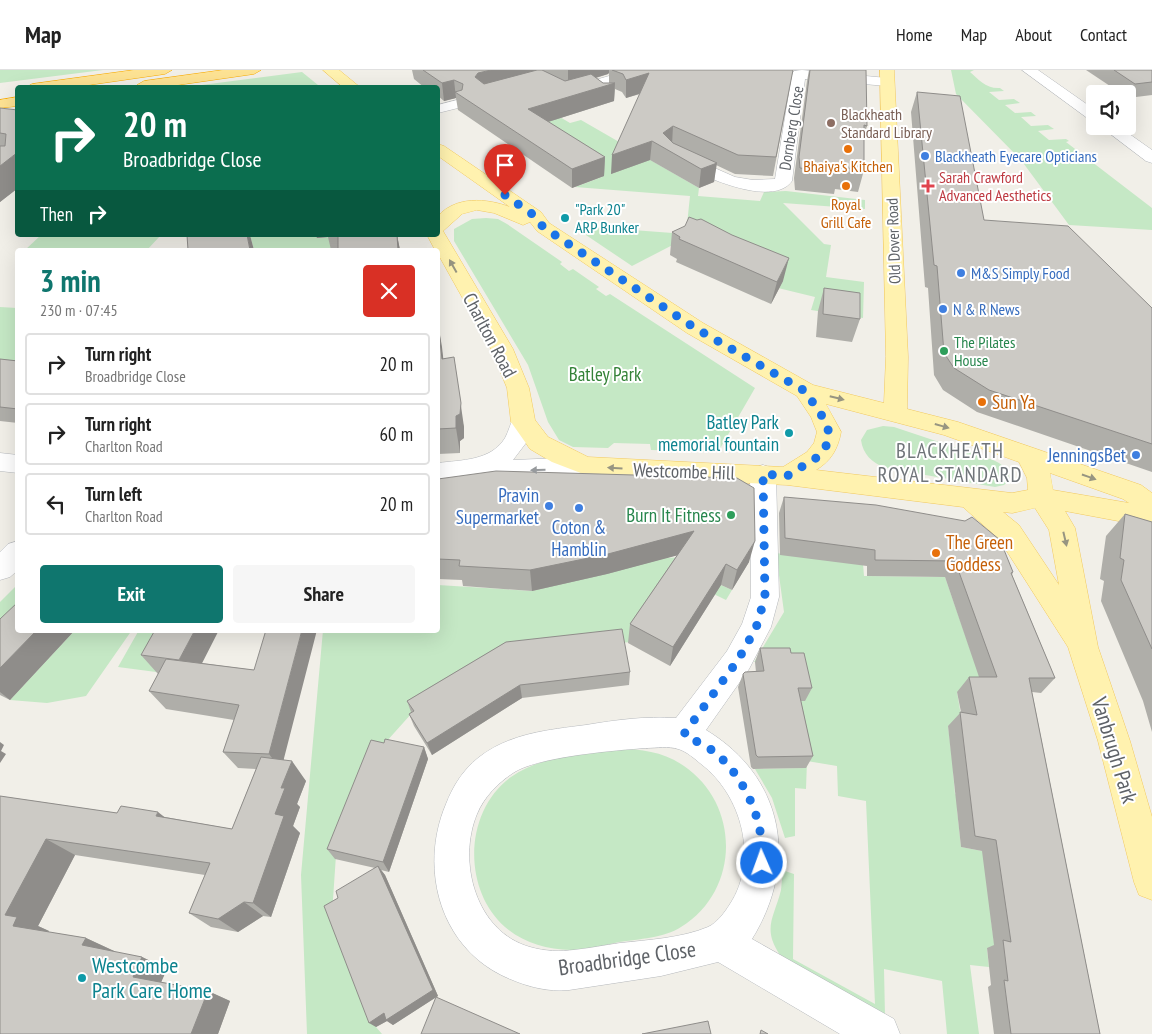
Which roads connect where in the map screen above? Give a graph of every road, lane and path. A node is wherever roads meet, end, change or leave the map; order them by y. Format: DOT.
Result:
graph roads {
  1 [pos="165,70"];
  2 [pos="254,70"];
  3 [pos="330,70"];
  4 [pos="619,70"];
  5 [pos="1029,70"];
  6 [pos="887,76"];
  7 [pos="54,85"];
  8 [pos="144,85"];
  9 [pos="349,85"];
  10 [pos="593,85"];
  11 [pos="15,90"];
  12 [pos="575,90"];
  13 [pos="0,92"];
  14 [pos="609,96"];
  15 [pos="15,102"];
  16 [pos="0,104"];
  17 [pos="457,104"];
  18 [pos="440,108"];
  19 [pos="1086,111"];
  20 [pos="1120,135"];
  21 [pos="440,150"];
  22 [pos="671,152"];
  23 [pos="1152,158"];
  24 [pos="440,225"];
  25 [pos="543,227"];
  26 [pos="437,237"];
  27 [pos="805,391"];
  28 [pos="895,412"];
  29 [pos="523,422"];
  30 [pos="1029,456"];
  31 [pos="0,462"];
  32 [pos="15,464"];
  33 [pos="586,466"];
  34 [pos="475,468"];
  35 [pos="440,472"];
  36 [pos="775,475"];
  37 [pos="1042,497"];
  38 [pos="971,499"];
  39 [pos="1152,506"];
  40 [pos="1152,514"];
  41 [pos="15,555"];
  42 [pos="0,569"];
  43 [pos="1083,647"];
  44 [pos="684,734"];
  45 [pos="1152,882"];
  46 [pos="720,942"];
  47 [pos="879,1034"];
  1 -- 7 [label="highway"];
  2 -- 8 [label="highway"];
  3 -- 9 [label="main road"];
  4 -- 10 [label="street"];
  5 -- 19 [label="street"];
  6 -- 22 [label="street, Dornberg Close"];
  6 -- 28 [label="main road, Old Dover Road"];
  10 -- 12 [label="street"];
  10 -- 14 [label="street"];
  11 -- 13 [label="highway"];
  15 -- 16 [label="highway"];
  17 -- 18 [label="street"];
  20 -- 23 [label="street"];
  21 -- 25 [label="main road"];
  24 -- 25 [label="main road"];
  25 -- 27 [label="main road"];
  29 -- 26 [label="main road, Charlton Road, one-way"];
  27 -- 28 [label="main road, one-way"];
  27 -- 36 [label="main road"];
  28 -- 30 [label="main road, one-way"];
  29 -- 33 [label="main road"];
  29 -- 34 [label="street, Westcombe Hill"];
  30 -- 37 [label="main road, Vanbrugh Park"];
  30 -- 39 [label="main road, one-way"];
  31 -- 32 [label="street"];
  33 -- 34 [label="street, Westcombe Hill, one-way"];
  36 -- 33 [label="main road, Westcombe Hill, one-way"];
  34 -- 35 [label="street, Westcombe Hill"];
  36 -- 38 [label="main road, Westcombe Hill"];
  36 -- 44 [label="street"];
  37 -- 38 [label="main road, Westcombe Hill"];
  37 -- 40 [label="main road"];
  37 -- 43 [label="main road, Vanbrugh Park, one-way"];
  38 -- 43 [label="main road, Vanbrugh Park"];
  41 -- 42 [label="street"];
  43 -- 45 [label="main road, Vanbrugh Park"];
  44 -- 46 [label="street, Broadbridge Close"];
  44 -- 46 [label="street, Broadbridge Close"];
  46 -- 47 [label="street, Broadbridge Close"];
}
